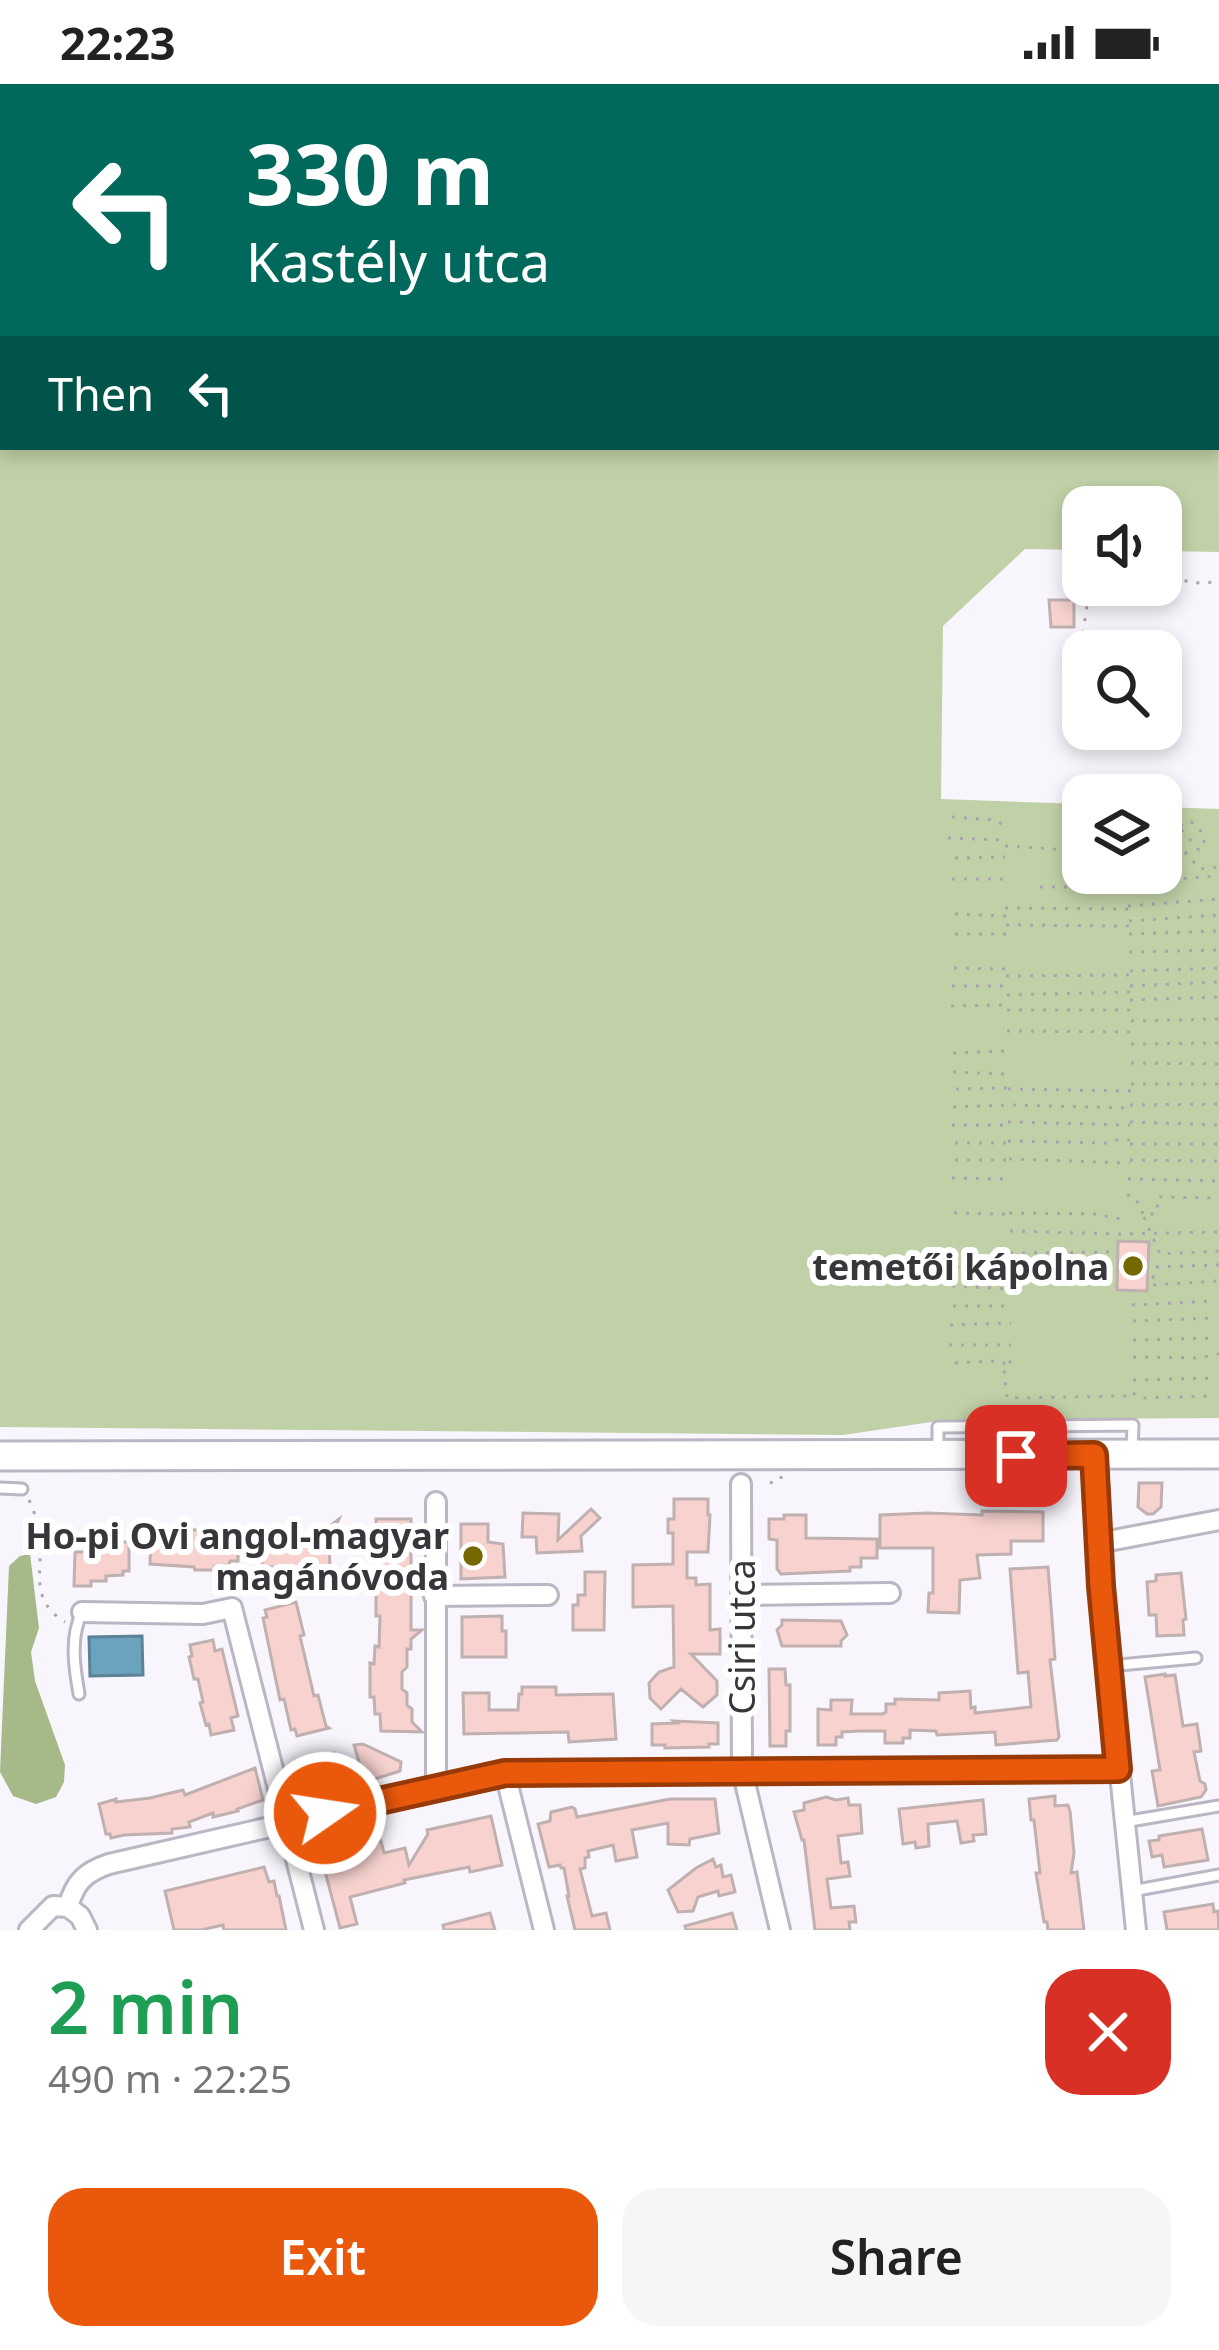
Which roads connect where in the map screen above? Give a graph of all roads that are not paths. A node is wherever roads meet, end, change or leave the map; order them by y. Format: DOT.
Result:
graph roads {
  1 [pos="1219,1454"];
  2 [pos="1094,1455"];
  3 [pos="1131,1455"];
  4 [pos="0,1456"];
  5 [pos="938,1456"];
  6 [pos="741,1484"];
  7 [pos="0,1488"];
  8 [pos="22,1489"];
  9 [pos="436,1502"];
  10 [pos="1219,1520"];
  11 [pos="1098,1544"];
  12 [pos="890,1593"];
  13 [pos="548,1595"];
  14 [pos="742,1595"];
  15 [pos="434,1596"];
  16 [pos="78,1619"];
  17 [pos="1196,1658"];
  18 [pos="1108,1666"];
  19 [pos="79,1694"];
  20 [pos="1118,1769"];
  21 [pos="742,1770"];
  22 [pos="505,1773"];
  23 [pos="436,1787"];
  24 [pos="1219,1806"];
  25 [pos="288,1822"];
  26 [pos="1124,1822"];
  27 [pos="1219,1875"];
  28 [pos="1132,1891"];
  29 [pos="68,1906"];
  30 [pos="29,1930"];
  31 [pos="87,1930"];
  32 [pos="314,1930"];
  33 [pos="544,1930"];
  34 [pos="780,1930"];
  35 [pos="1136,1930"];
  1 -- 3 [label="main road"];
  2 -- 3 [label="main road"];
  2 -- 5 [label="main road"];
  2 -- 11 [label="street"];
  3 -- 5 [label="lane"];
  4 -- 5 [label="main road"];
  6 -- 14 [label="street, Csiri utca"];
  7 -- 8 [label="lane"];
  9 -- 15 [label="street"];
  10 -- 11 [label="street"];
  11 -- 18 [label="street"];
  12 -- 14 [label="street"];
  13 -- 15 [label="street"];
  14 -- 21 [label="street, Csiri utca"];
  15 -- 23 [label="street"];
  16 -- 19 [label="lane"];
  16 -- 25 [label="street"];
  17 -- 18 [label="lane"];
  18 -- 20 [label="street"];
  20 -- 21 [label="street"];
  20 -- 26 [label="street"];
  21 -- 22 [label="street"];
  21 -- 34 [label="street, Csiri utca"];
  22 -- 23 [label="street"];
  22 -- 33 [label="street"];
  23 -- 25 [label="street"];
  24 -- 26 [label="lane"];
  25 -- 29 [label="street"];
  25 -- 32 [label="street"];
  26 -- 28 [label="street"];
  27 -- 28 [label="lane"];
  28 -- 35 [label="street"];
  29 -- 30 [label="street"];
  29 -- 31 [label="street"];
}
